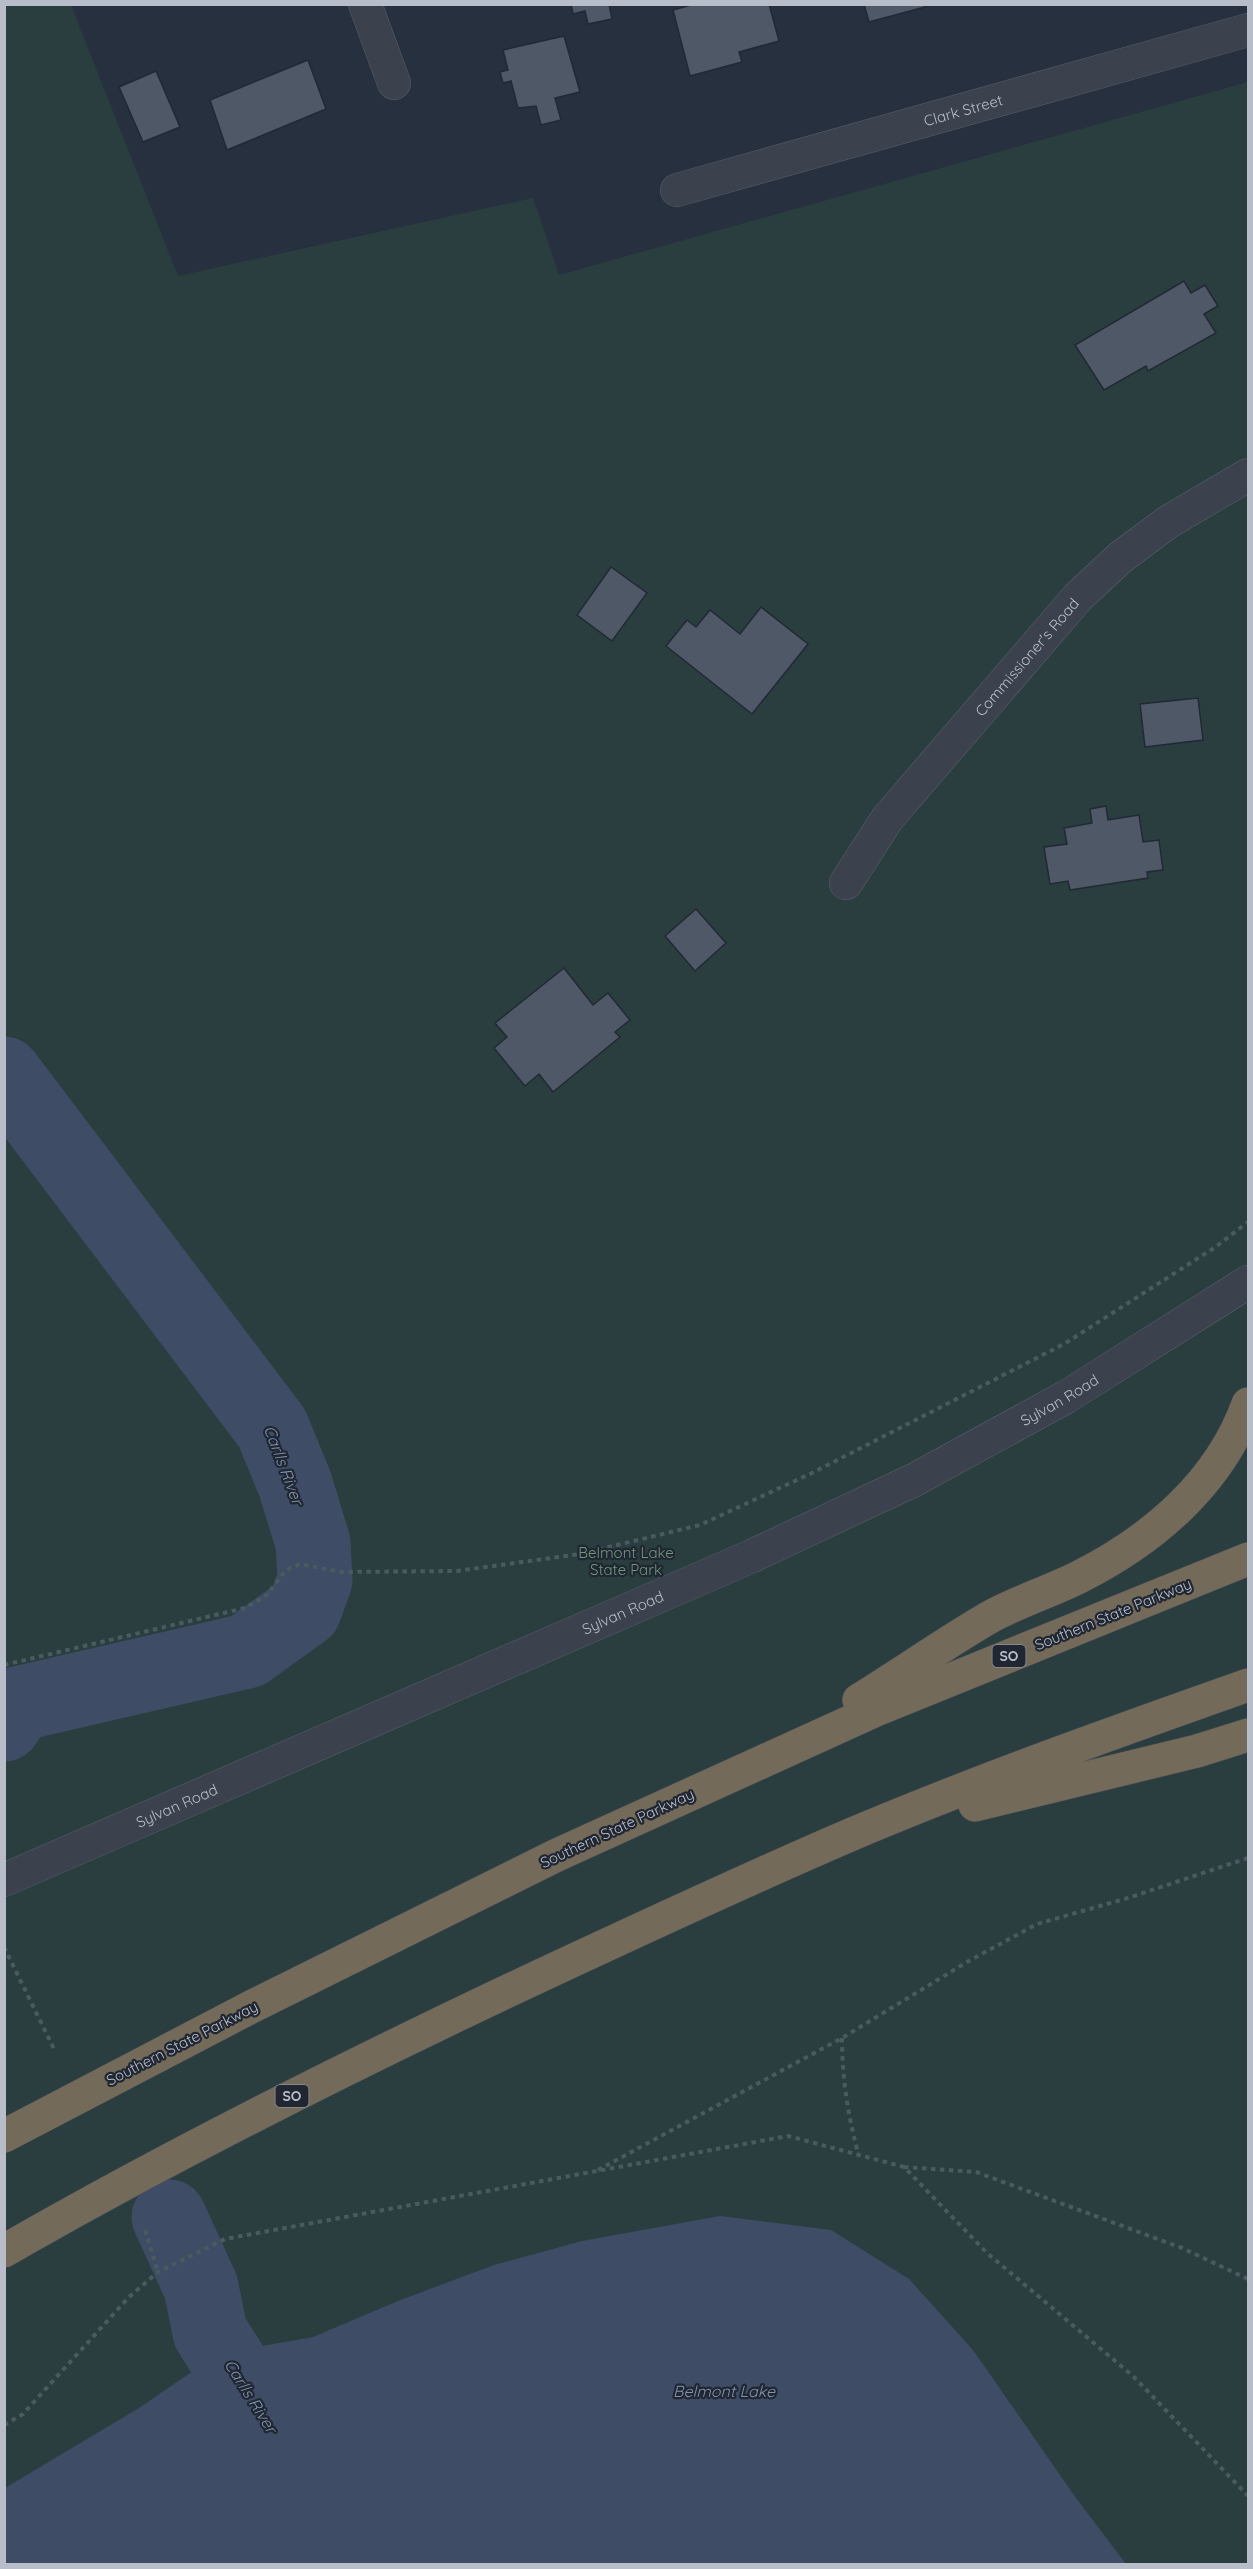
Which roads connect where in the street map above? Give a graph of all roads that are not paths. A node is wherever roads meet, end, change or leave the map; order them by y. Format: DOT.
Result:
graph roads {
  1 [pos="365,4"];
  2 [pos="1248,30"];
  3 [pos="394,83"];
  4 [pos="677,190"];
  5 [pos="1248,475"];
  6 [pos="846,883"];
  7 [pos="1248,1282"];
  8 [pos="1248,1404"];
  9 [pos="1248,1559"];
  10 [pos="1248,1685"];
  11 [pos="1248,1735"];
  12 [pos="772,1756"];
  13 [pos="851,1835"];
  14 [pos="4,1880"];
  15 [pos="4,2136"];
  16 [pos="4,2251"];
  1 -- 3 [label="street"];
  2 -- 4 [label="street, Clark Street"];
  5 -- 6 [label="street, Commissioner's Road"];
  7 -- 14 [label="street, Sylvan Road"];
  8 -- 12 [label="highway"];
  9 -- 12 [label="highway, Southern State Parkway / SO"];
  10 -- 13 [label="highway, SO"];
  11 -- 13 [label="highway"];
  12 -- 15 [label="highway, Southern State Parkway / SO"];
  13 -- 16 [label="highway, SO"];
}
